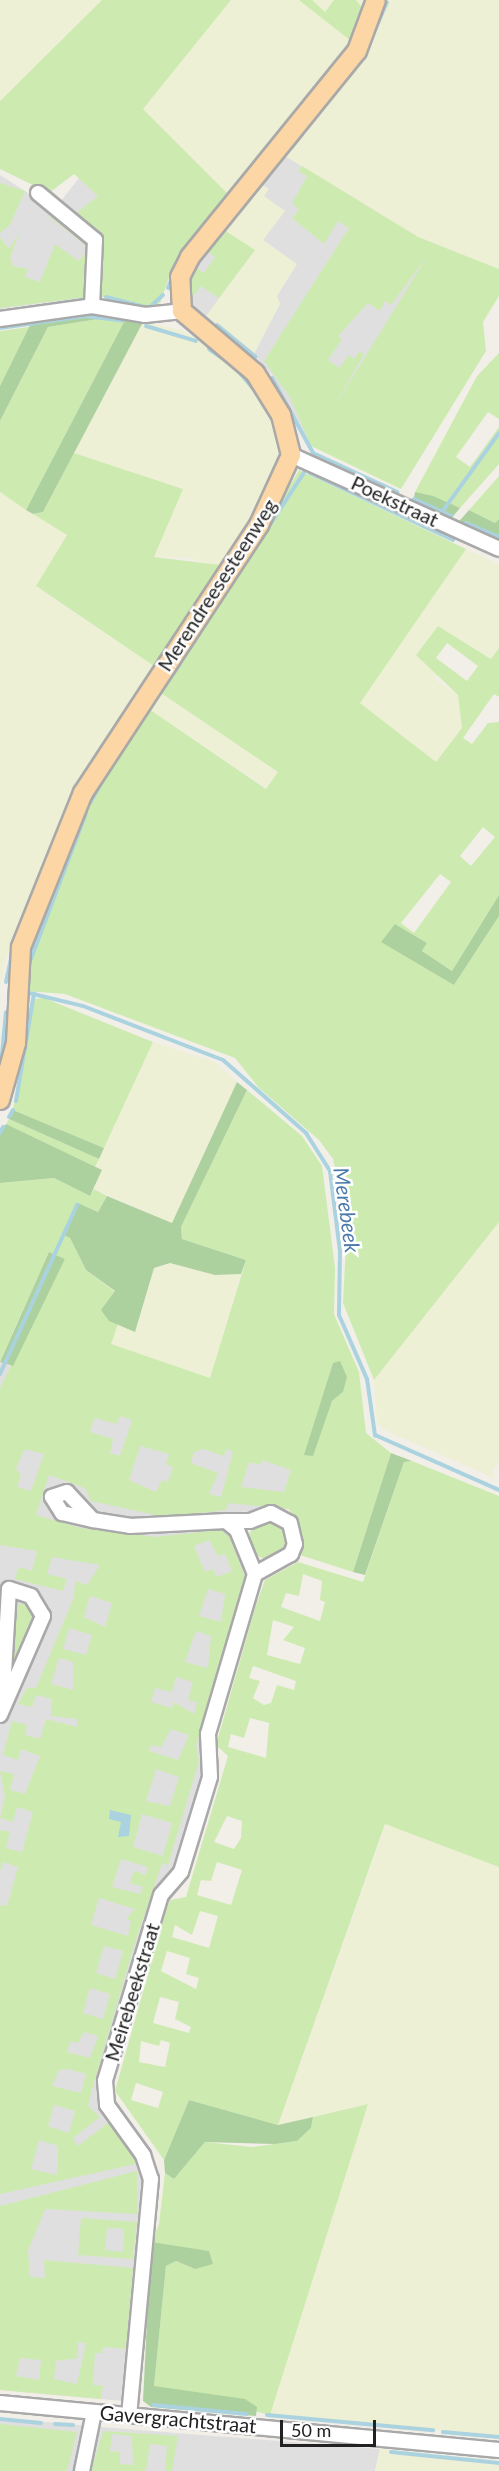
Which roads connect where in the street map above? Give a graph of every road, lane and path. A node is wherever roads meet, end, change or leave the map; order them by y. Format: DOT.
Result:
graph roads {
  1 [pos="376,0"];
  2 [pos="38,193"];
  3 [pos="92,306"];
  4 [pos="182,311"];
  5 [pos="0,320"];
  6 [pos="291,455"];
  7 [pos="499,549"];
  8 [pos="0,1100"];
  9 [pos="93,1520"];
  10 [pos="226,1521"];
  11 [pos="255,1574"];
  12 [pos="5,1588"];
  13 [pos="1,1711"];
  14 [pos="0,2403"];
  15 [pos="94,2412"];
  16 [pos="129,2415"];
  17 [pos="499,2450"];
  18 [pos="82,2471"];
  1 -- 4 [label="main road"];
  2 -- 3 [label="street"];
  3 -- 4 [label="street"];
  3 -- 5 [label="street"];
  4 -- 6 [label="main road"];
  6 -- 7 [label="street, Poekstraat"];
  6 -- 8 [label="main road, Merendreesesteenweg"];
  9 -- 10 [label="street"];
  10 -- 11 [label="street"];
  10 -- 11 [label="street"];
  11 -- 16 [label="street, Meirebeekstraat"];
  12 -- 13 [label="street"];
  12 -- 13 [label="street"];
  14 -- 15 [label="street, Gavergrachtstraat"];
  15 -- 16 [label="street, Gavergrachtstraat"];
  15 -- 18 [label="street"];
  16 -- 17 [label="street, Gavergrachtstraat"];
}
